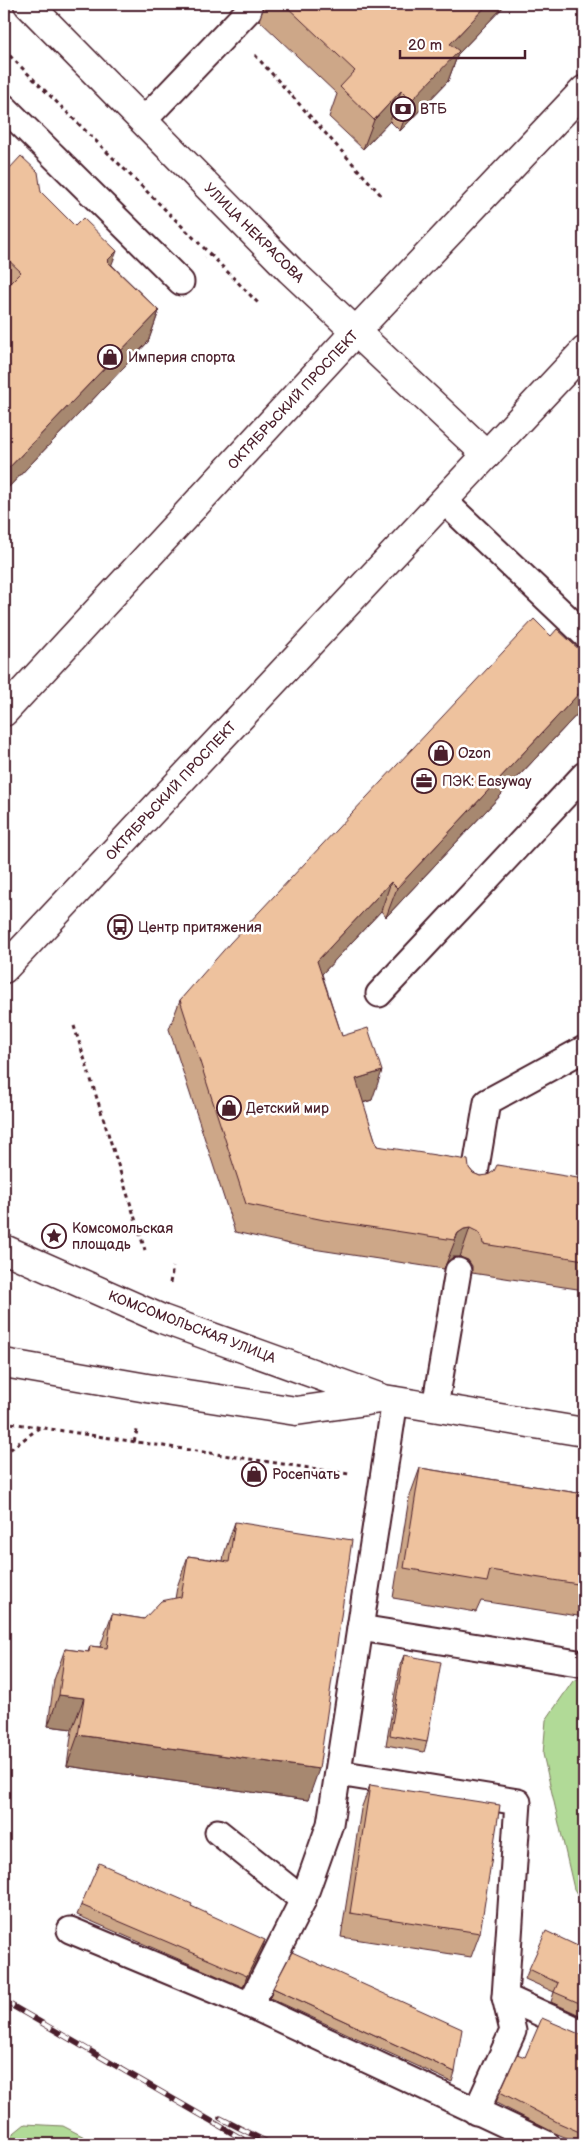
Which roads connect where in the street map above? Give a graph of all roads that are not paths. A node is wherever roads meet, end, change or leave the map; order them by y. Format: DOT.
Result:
graph roads {
  1 [pos="28,4"];
  2 [pos="249,10"];
  3 [pos="584,90"];
  4 [pos="4,107"];
  5 [pos="143,121"];
  6 [pos="181,282"];
  7 [pos="355,332"];
  8 [pos="584,351"];
  9 [pos="487,455"];
  10 [pos="444,501"];
  11 [pos="584,632"];
  12 [pos="4,712"];
  13 [pos="584,775"];
  14 [pos="4,969"];
  15 [pos="379,994"];
  16 [pos="584,1049"];
  17 [pos="472,1191"];
  18 [pos="4,1249"];
  19 [pos="458,1271"];
  20 [pos="4,1363"];
  21 [pos="390,1400"];
  22 [pos="435,1407"];
  23 [pos="584,1432"];
  24 [pos="360,1628"];
  25 [pos="584,1664"];
  26 [pos="338,1773"];
  27 [pos="218,1832"];
  28 [pos="302,1900"];
  29 [pos="70,1930"];
  30 [pos="505,1997"];
  31 [pos="250,2005"];
  32 [pos="584,2033"];
  33 [pos="476,2112"];
  34 [pos="547,2144"];
  1 -- 5 [label="main road, УЛИЦА НЕКРАСОВА"];
  2 -- 5 [label="lane"];
  3 -- 7 [label="main road, ОКТЯБРЬСКИЙ ПРОСПЕКТ"];
  4 -- 6 [label="lane"];
  5 -- 7 [label="main road, УЛИЦА НЕКРАСОВА"];
  7 -- 9 [label="main road, УЛИЦА НЕКРАСОВА"];
  7 -- 12 [label="main road, ОКТЯБРЬСКИЙ ПРОСПЕКТ"];
  8 -- 9 [label="main road, ОКТЯБРЬСКИЙ ПРОСПЕКТ"];
  9 -- 10 [label="main road, ОКТЯБРЬСКИЙ ПРОСПЕКТ"];
  10 -- 11 [label="lane"];
  10 -- 14 [label="main road, ОКТЯБРЬСКИЙ ПРОСПЕКТ"];
  13 -- 15 [label="lane"];
  16 -- 17 [label="lane"];
  18 -- 21 [label="main road, КОМСОМОЛЬСКАЯ УЛИЦА"];
  19 -- 22 [label="lane"];
  20 -- 21 [label="main road, КОМСОМОЛЬСКАЯ УЛИЦА"];
  21 -- 22 [label="main road, КОМСОМОЛЬСКАЯ УЛИЦА"];
  21 -- 24 [label="lane"];
  22 -- 23 [label="main road, КОМСОМОЛЬСКАЯ УЛИЦА"];
  24 -- 25 [label="lane"];
  24 -- 26 [label="lane"];
  26 -- 28 [label="lane"];
  26 -- 30 [label="lane"];
  27 -- 28 [label="lane"];
  28 -- 31 [label="lane"];
  29 -- 31 [label="lane"];
  30 -- 32 [label="lane"];
  30 -- 33 [label="lane"];
  31 -- 33 [label="lane"];
  33 -- 34 [label="lane"];
}
